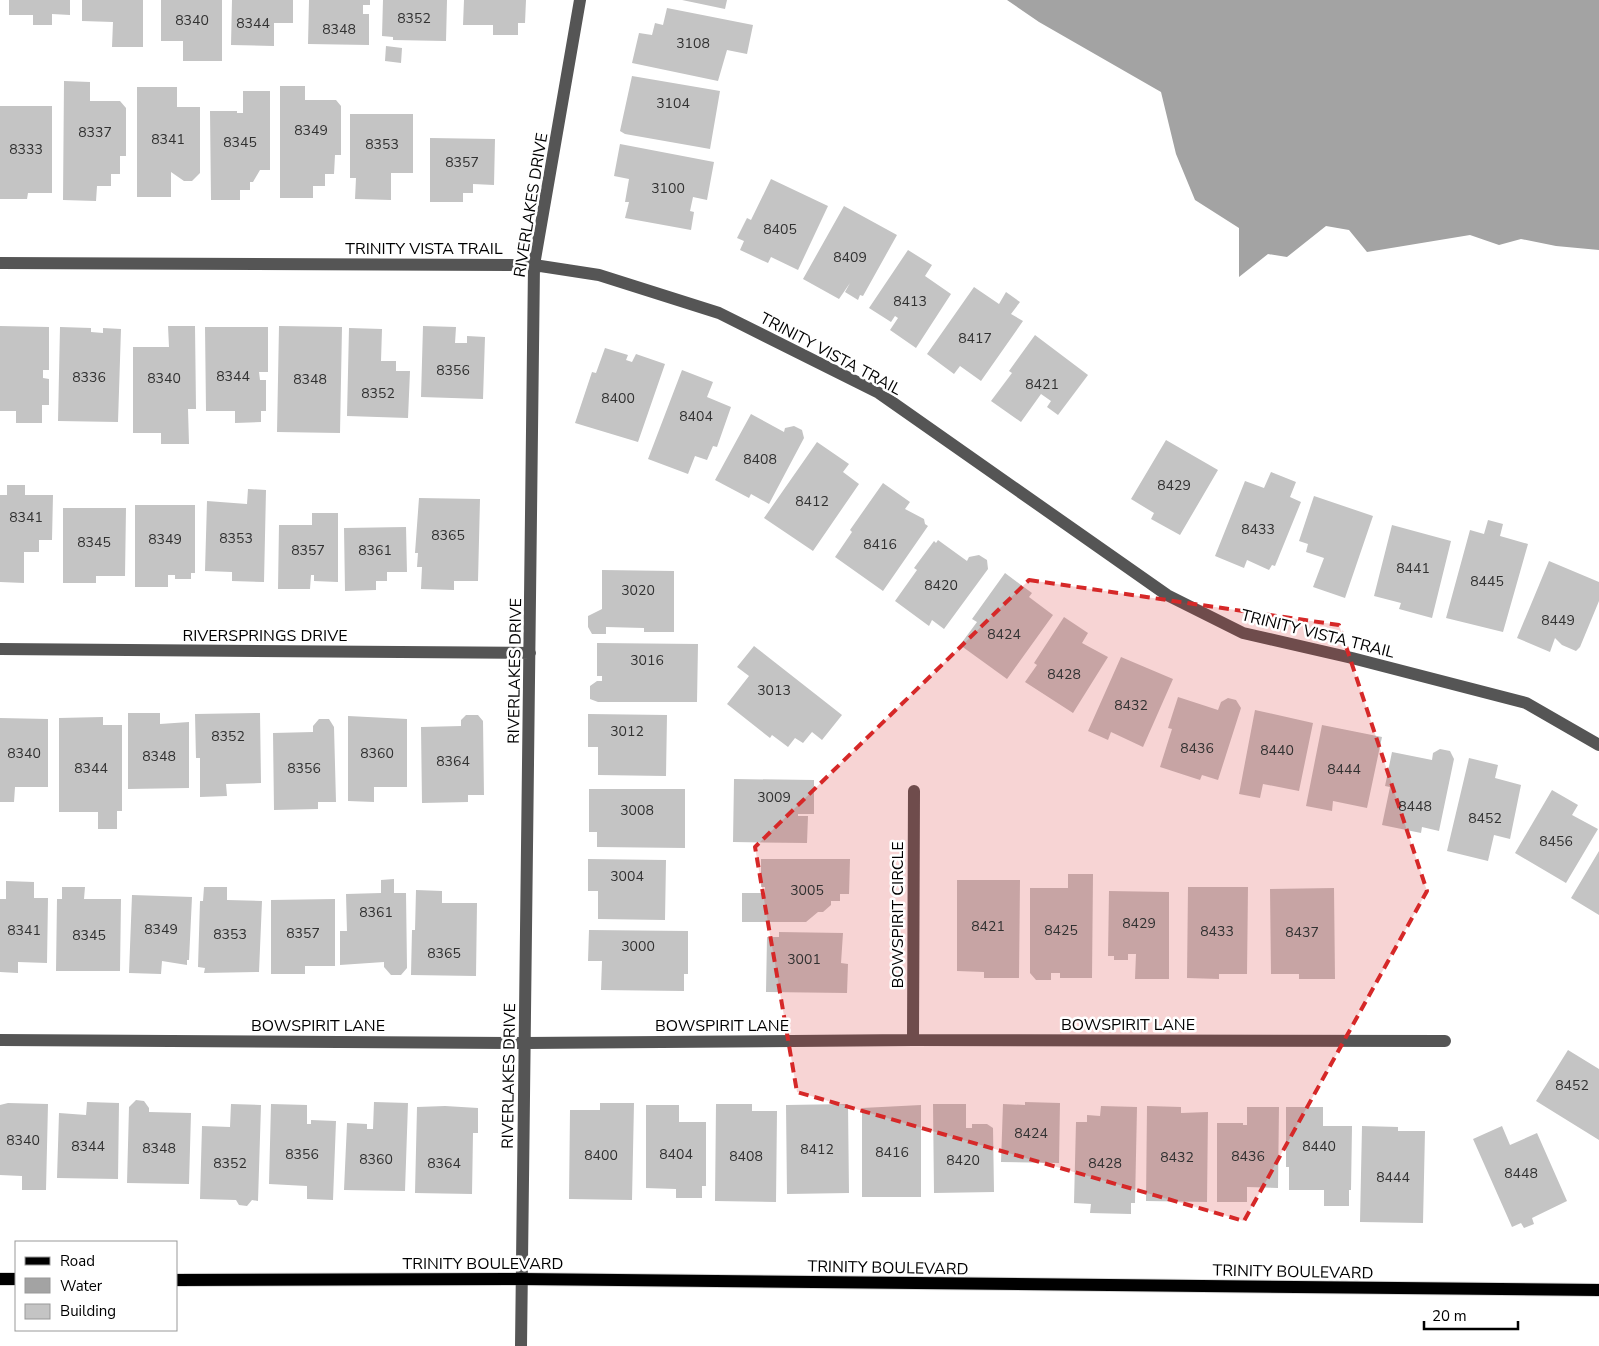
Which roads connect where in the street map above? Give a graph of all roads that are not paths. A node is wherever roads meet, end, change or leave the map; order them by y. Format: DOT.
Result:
graph roads {
  1 [pos="580,0"];
  2 [pos="0,263"];
  3 [pos="534,265"];
  4 [pos="0,649"];
  5 [pos="530,653"];
  6 [pos="1599,745"];
  7 [pos="914,791"];
  8 [pos="0,1040"];
  9 [pos="913,1040"];
  10 [pos="1445,1041"];
  11 [pos="526,1043"];
  12 [pos="0,1279"];
  13 [pos="15,1279"];
  14 [pos="521,1279"];
  15 [pos="178,1280"];
  16 [pos="1599,1290"];
  17 [pos="521,1346"];
  1 -- 3 [label="street, RIVERLAKES DRIVE"];
  2 -- 3 [label="street, TRINITY VISTA TRAIL"];
  3 -- 5 [label="street, RIVERLAKES DRIVE"];
  3 -- 6 [label="street, TRINITY VISTA TRAIL"];
  4 -- 5 [label="street, RIVERSPRINGS DRIVE"];
  5 -- 11 [label="street, RIVERLAKES DRIVE"];
  7 -- 9 [label="street, BOWSPIRIT CIRCLE"];
  8 -- 11 [label="street, BOWSPIRIT LANE"];
  9 -- 10 [label="street, BOWSPIRIT LANE"];
  9 -- 11 [label="street, BOWSPIRIT LANE"];
  11 -- 14 [label="street, RIVERLAKES DRIVE"];
  12 -- 13 [label="main road"];
  14 -- 15 [label="main road, TRINITY BOULEVARD"];
  14 -- 16 [label="main road, TRINITY BOULEVARD"];
  14 -- 17 [label="street, RIVERLAKES DRIVE"];
}
